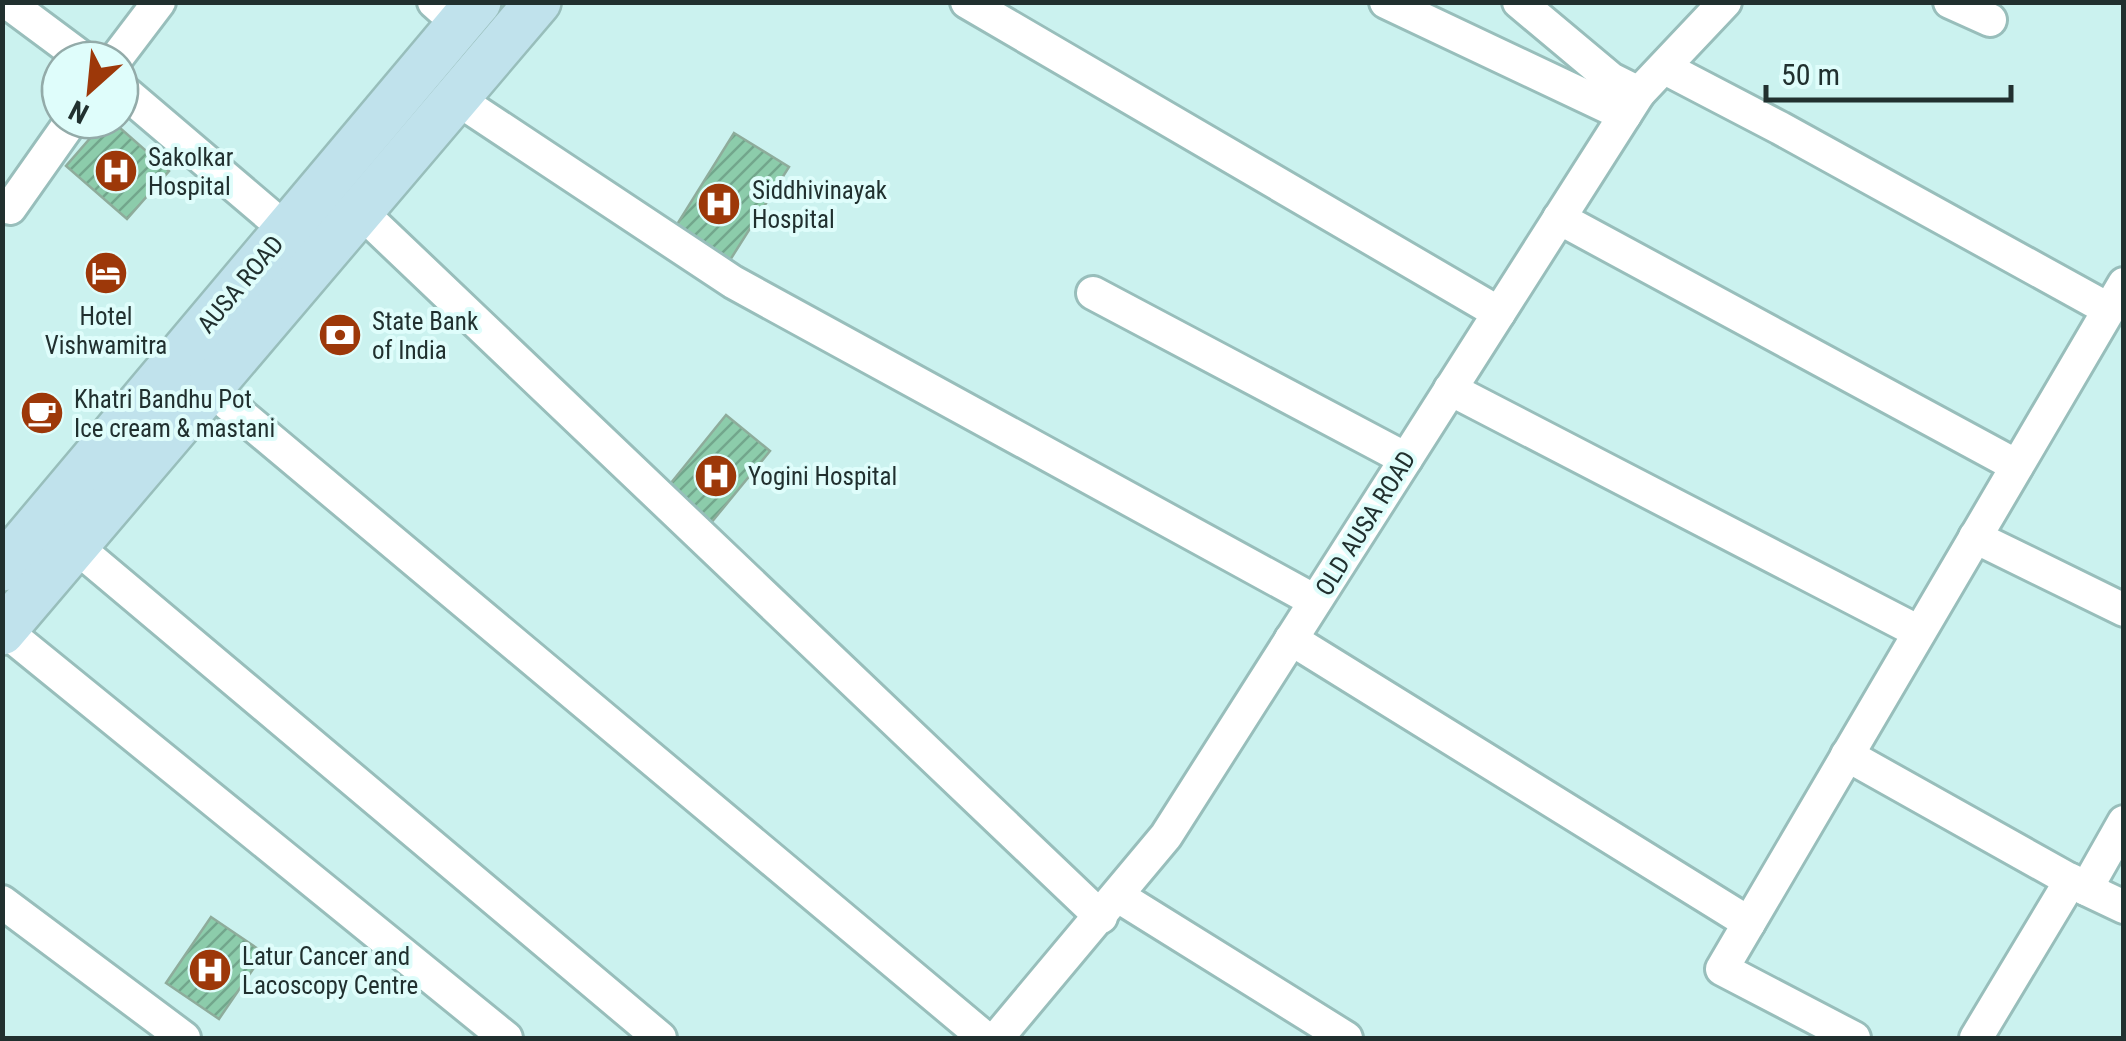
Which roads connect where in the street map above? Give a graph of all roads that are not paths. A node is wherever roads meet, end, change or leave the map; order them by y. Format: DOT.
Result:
graph roads {
  1 [pos="6,2"];
  2 [pos="159,2"];
  3 [pos="538,2"];
  4 [pos="967,2"];
  5 [pos="1386,2"];
  6 [pos="1519,2"];
  7 [pos="1725,2"];
  8 [pos="1950,2"];
  9 [pos="457,10"];
  10 [pos="1990,20"];
  11 [pos="58,40"];
  12 [pos="130,40"];
  13 [pos="1665,68"];
  14 [pos="456,99"];
  15 [pos="1632,104"];
  16 [pos="140,105"];
  17 [pos="58,140"];
  18 [pos="10,208"];
  19 [pos="361,212"];
  20 [pos="1559,218"];
  21 [pos="286,229"];
  22 [pos="321,260"];
  23 [pos="1093,293"];
  24 [pos="1499,313"];
  25 [pos="2114,314"];
  26 [pos="209,388"];
  27 [pos="1450,389"];
  28 [pos="1406,459"];
  29 [pos="2017,466"];
  30 [pos="1976,536"];
  31 [pos="74,545"];
  32 [pos="2,568"];
  33 [pos="1316,601"];
  34 [pos="2124,610"];
  35 [pos="3,631"];
  36 [pos="1919,632"];
  37 [pos="1291,638"];
  38 [pos="1847,755"];
  39 [pos="2124,822"];
  40 [pos="2078,885"];
  41 [pos="2,902"];
  42 [pos="1110,906"];
  43 [pos="2124,906"];
  44 [pos="1749,923"];
  45 [pos="184,1038"];
  46 [pos="506,1038"];
  47 [pos="660,1038"];
  48 [pos="985,1038"];
  49 [pos="997,1038"];
  50 [pos="1346,1038"];
  51 [pos="1854,1038"];
  52 [pos="1976,1038"];
  1 -- 11 [label="street"];
  2 -- 12 [label="street"];
  3 -- 14 [label="main road"];
  4 -- 24 [label="street"];
  5 -- 15 [label="street"];
  6 -- 15 [label="street"];
  7 -- 13 [label="street, OLD AUSA ROAD"];
  8 -- 10 [label="street"];
  9 -- 21 [label="main road, AUSA ROAD"];
  13 -- 15 [label="street, OLD AUSA ROAD"];
  13 -- 25 [label="street"];
  14 -- 19 [label="main road"];
  14 -- 33 [label="street"];
  15 -- 20 [label="street, OLD AUSA ROAD"];
  16 -- 21 [label="street"];
  17 -- 18 [label="street"];
  19 -- 22 [label="main road"];
  19 -- 42 [label="street"];
  20 -- 24 [label="street, OLD AUSA ROAD"];
  20 -- 29 [label="street"];
  21 -- 22 [label="street"];
  21 -- 32 [label="main road, AUSA ROAD"];
  22 -- 26 [label="main road"];
  23 -- 28 [label="street"];
  24 -- 27 [label="street, OLD AUSA ROAD"];
  25 -- 29 [label="street"];
  26 -- 31 [label="main road"];
  26 -- 48 [label="street"];
  27 -- 28 [label="street, OLD AUSA ROAD"];
  27 -- 36 [label="street"];
  28 -- 33 [label="street, OLD AUSA ROAD"];
  29 -- 30 [label="street"];
  30 -- 34 [label="street"];
  30 -- 36 [label="street"];
  31 -- 35 [label="main road"];
  31 -- 47 [label="street"];
  33 -- 37 [label="street, OLD AUSA ROAD"];
  35 -- 46 [label="street"];
  36 -- 38 [label="street"];
  37 -- 42 [label="street, OLD AUSA ROAD"];
  37 -- 44 [label="street"];
  38 -- 40 [label="street"];
  38 -- 44 [label="street"];
  39 -- 40 [label="street"];
  40 -- 43 [label="street"];
  40 -- 52 [label="street"];
  41 -- 45 [label="street"];
  42 -- 49 [label="street, OLD AUSA ROAD"];
  42 -- 50 [label="street"];
  44 -- 51 [label="street"];
}
